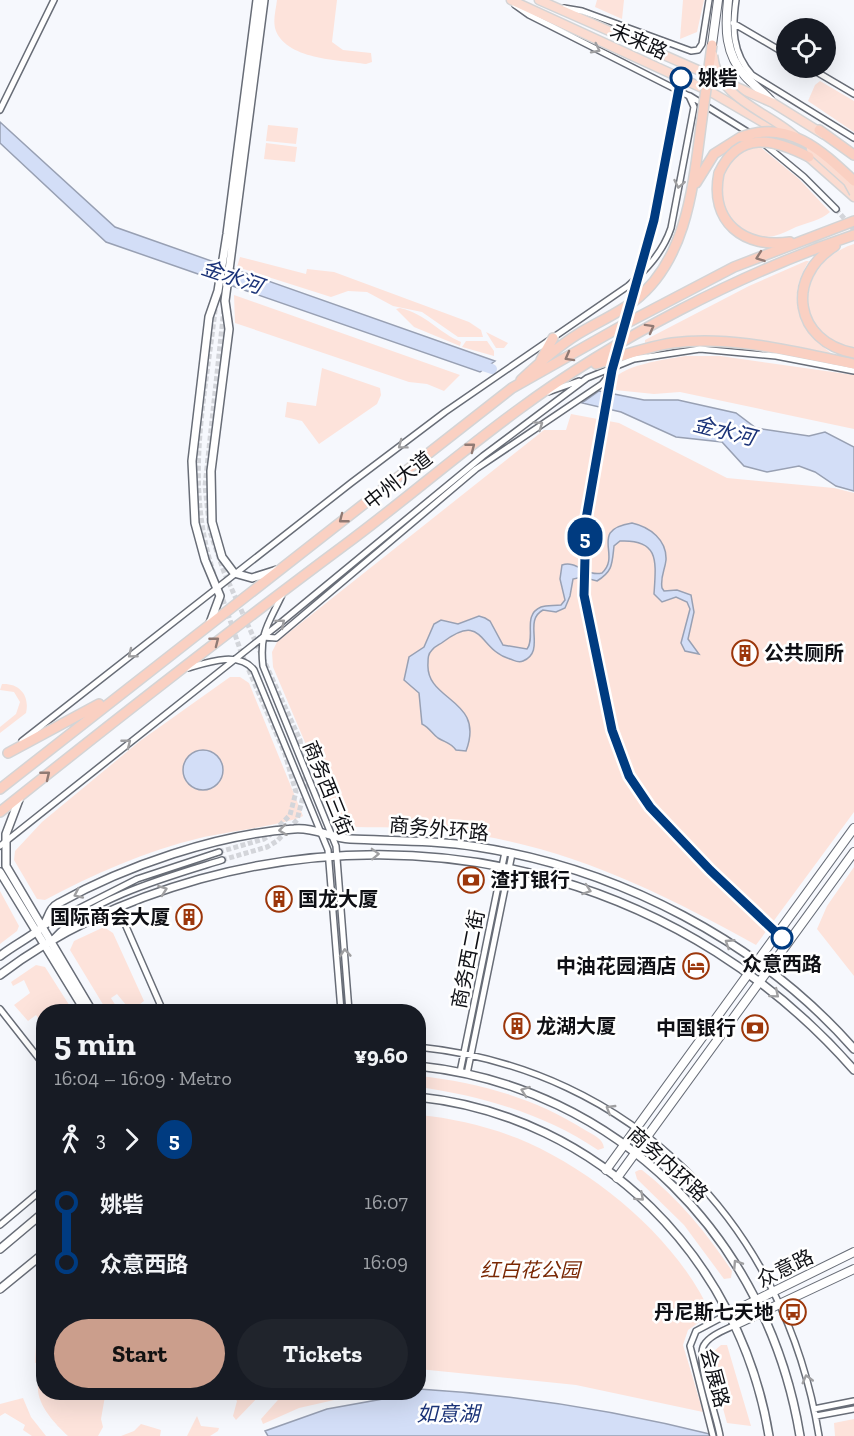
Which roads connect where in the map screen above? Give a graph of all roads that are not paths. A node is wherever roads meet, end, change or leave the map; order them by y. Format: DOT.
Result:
graph roads {
  1 [pos="54,0"];
  2 [pos="257,0"];
  3 [pos="264,0"];
  4 [pos="510,0"];
  5 [pos="539,0"];
  6 [pos="709,0"];
  7 [pos="729,0"];
  8 [pos="736,0"];
  9 [pos="718,3"];
  10 [pos="553,7"];
  11 [pos="733,23"];
  12 [pos="712,45"];
  13 [pos="776,48"];
  14 [pos="827,78"];
  15 [pos="854,94"];
  16 [pos="689,96"];
  17 [pos="773,103"];
  18 [pos="0,110"];
  19 [pos="819,130"];
  20 [pos="854,138"];
  21 [pos="854,155"];
  22 [pos="809,157"];
  23 [pos="854,161"];
  24 [pos="854,181"];
  25 [pos="854,195"];
  26 [pos="690,198"];
  27 [pos="836,209"];
  28 [pos="854,221"];
  29 [pos="852,236"];
  30 [pos="804,240"];
  31 [pos="553,338"];
  32 [pos="854,353"];
  33 [pos="540,362"];
  34 [pos="854,364"];
  35 [pos="617,367"];
  36 [pos="854,371"];
  37 [pos="584,375"];
  38 [pos="512,388"];
  39 [pos="279,570"];
  40 [pos="234,573"];
  41 [pos="217,587"];
  42 [pos="286,587"];
  43 [pos="210,623"];
  44 [pos="262,637"];
  45 [pos="233,660"];
  46 [pos="178,671"];
  47 [pos="131,684"];
  48 [pos="4,756"];
  49 [pos="0,789"];
  50 [pos="21,795"];
  51 [pos="0,812"];
  52 [pos="854,828"];
  53 [pos="321,831"];
  54 [pos="332,834"];
  55 [pos="2,844"];
  56 [pos="219,852"];
  57 [pos="854,852"];
  58 [pos="509,853"];
  59 [pos="329,856"];
  60 [pos="338,856"];
  61 [pos="222,860"];
  62 [pos="506,867"];
  63 [pos="0,872"];
  64 [pos="118,908"];
  65 [pos="40,929"];
  66 [pos="48,943"];
  67 [pos="0,956"];
  68 [pos="756,962"];
  69 [pos="768,970"];
  70 [pos="748,974"];
  71 [pos="0,975"];
  72 [pos="759,982"];
  73 [pos="81,1004"];
  74 [pos="87,1004"];
  75 [pos="160,1004"];
  76 [pos="340,1004"];
  77 [pos="349,1004"];
  78 [pos="0,1009"];
  79 [pos="426,1048"];
  80 [pos="854,1049"];
  81 [pos="464,1054"];
  82 [pos="36,1055"];
  83 [pos="471,1056"];
  84 [pos="426,1067"];
  85 [pos="854,1070"];
  86 [pos="464,1073"];
  87 [pos="426,1098"];
  88 [pos="636,1127"];
  89 [pos="648,1136"];
  90 [pos="624,1144"];
  91 [pos="635,1153"];
  92 [pos="606,1170"];
  93 [pos="617,1178"];
  94 [pos="36,1195"];
  95 [pos="36,1219"];
  96 [pos="0,1225"];
  97 [pos="0,1249"];
  98 [pos="854,1252"];
  99 [pos="36,1260"];
  100 [pos="854,1269"];
  101 [pos="0,1289"];
  102 [pos="774,1292"];
  103 [pos="758,1300"];
  104 [pos="780,1304"];
  105 [pos="763,1312"];
  106 [pos="730,1313"];
  107 [pos="735,1325"];
  108 [pos="854,1401"];
  109 [pos="814,1408"];
  110 [pos="854,1409"];
  111 [pos="816,1416"];
  112 [pos="720,1433"];
  113 [pos="713,1436"];
  114 [pos="769,1436"];
  115 [pos="800,1436"];
  116 [pos="819,1436"];
  1 -- 18 [label="street"];
  2 -- 41 [label="street"];
  3 -- 40 [label="street"];
  4 -- 16 [label="street, one-way"];
  4 -- 22 [label="main road, 未来路, bridge"];
  5 -- 10 [label="main road, 未来路"];
  6 -- 10 [label="street"];
  7 -- 17 [label="main road"];
  8 -- 11 [label="street"];
  9 -- 12 [label="main road"];
  10 -- 17 [label="main road, 未来路"];
  11 -- 13 [label="street"];
  11 -- 20 [label="street"];
  12 -- 25 [label="main road, bridge"];
  12 -- 26 [label="highway, bridge"];
  14 -- 15 [label="street"];
  16 -- 27 [label="street"];
  16 -- 31 [label="street, one-way"];
  17 -- 19 [label="main road, 未来路"];
  19 -- 21 [label="highway"];
  19 -- 23 [label="main road, 未来路"];
  22 -- 25 [label="main road, 未来路"];
  22 -- 30 [label="highway, bridge"];
  24 -- 26 [label="highway, bridge"];
  26 -- 33 [label="highway"];
  28 -- 30 [label="highway, 中州大道"];
  29 -- 32 [label="highway"];
  37 -- 29 [label="highway, 中州大道, one-way"];
  30 -- 38 [label="highway, 中州大道, one-way"];
  31 -- 33 [label="highway"];
  31 -- 40 [label="street, one-way"];
  33 -- 38 [label="highway"];
  34 -- 37 [label="highway"];
  35 -- 36 [label="street"];
  35 -- 37 [label="street"];
  44 -- 35 [label="street, one-way"];
  42 -- 37 [label="highway, 中州大道, one-way"];
  44 -- 37 [label="street, one-way"];
  38 -- 39 [label="highway, 中州大道, one-way"];
  39 -- 40 [label="street"];
  39 -- 43 [label="highway, 中州大道"];
  40 -- 41 [label="street"];
  41 -- 43 [label="street"];
  41 -- 48 [label="street, one-way"];
  42 -- 44 [label="street, 商务西三街"];
  46 -- 42 [label="highway, 中州大道, one-way"];
  43 -- 47 [label="highway, 中州大道"];
  44 -- 45 [label="street"];
  44 -- 54 [label="street, 商务西三街"];
  45 -- 46 [label="street"];
  45 -- 53 [label="street, 商务西三街"];
  55 -- 45 [label="street, one-way"];
  50 -- 46 [label="highway, 中州大道, one-way"];
  47 -- 48 [label="highway"];
  47 -- 49 [label="highway, 中州大道"];
  50 -- 51 [label="highway, 中州大道"];
  50 -- 55 [label="street"];
  52 -- 68 [label="main road"];
  53 -- 54 [label="street, 商务外环路"];
  53 -- 59 [label="street, 商务西三街"];
  53 -- 65 [label="street, 商务外环路, one-way"];
  54 -- 58 [label="street, 商务外环路"];
  54 -- 60 [label="street, 商务西三街"];
  55 -- 65 [label="street"];
  56 -- 65 [label="street"];
  57 -- 69 [label="main road"];
  58 -- 62 [label="street, 商务西二街"];
  68 -- 58 [label="street, 商务外环路, one-way"];
  59 -- 60 [label="street, 商务外环路"];
  64 -- 59 [label="street, 商务外环路, one-way"];
  59 -- 76 [label="street, 商务西三街"];
  60 -- 62 [label="street, 商务外环路, one-way"];
  77 -- 60 [label="street, 商务西三街, one-way"];
  61 -- 66 [label="street"];
  62 -- 70 [label="street, 商务外环路, one-way"];
  62 -- 81 [label="street, 商务西二街"];
  62 -- 83 [label="street, 商务西二街"];
  63 -- 65 [label="street"];
  64 -- 66 [label="street, 商务外环路"];
  64 -- 75 [label="street"];
  65 -- 66 [label="street"];
  65 -- 67 [label="street, 商务外环路"];
  66 -- 71 [label="street, 商务外环路"];
  66 -- 73 [label="street"];
  66 -- 74 [label="street"];
  68 -- 69 [label="street, 商务外环路"];
  68 -- 70 [label="main road"];
  69 -- 72 [label="main road"];
  69 -- 80 [label="street, 商务外环路"];
  70 -- 72 [label="street, 商务外环路"];
  70 -- 88 [label="main road"];
  72 -- 85 [label="street, 商务外环路, one-way"];
  72 -- 89 [label="main road"];
  78 -- 82 [label="street"];
  79 -- 81 [label="street"];
  81 -- 83 [label="street"];
  81 -- 86 [label="street, 商务西二街"];
  83 -- 86 [label="street, 商务西二街"];
  88 -- 83 [label="street, one-way"];
  84 -- 86 [label="street, 商务内环路"];
  90 -- 86 [label="street, 商务内环路, one-way"];
  87 -- 92 [label="street"];
  88 -- 89 [label="street"];
  88 -- 90 [label="main road"];
  89 -- 91 [label="main road"];
  89 -- 102 [label="street"];
  90 -- 91 [label="street, 商务内环路"];
  90 -- 92 [label="main road"];
  91 -- 93 [label="main road"];
  103 -- 91 [label="street, 商务内环路, one-way"];
  92 -- 93 [label="street"];
  93 -- 106 [label="street, one-way"];
  94 -- 96 [label="street"];
  95 -- 97 [label="street"];
  98 -- 102 [label="main road, 众意路"];
  99 -- 101 [label="street"];
  100 -- 104 [label="main road, 众意路"];
  102 -- 103 [label="main road, 众意路"];
  102 -- 104 [label="street"];
  103 -- 105 [label="street, 商务内环路"];
  103 -- 106 [label="main road, 众意路"];
  104 -- 105 [label="main road, 众意路"];
  109 -- 104 [label="street, one-way"];
  105 -- 107 [label="main road, 众意路"];
  105 -- 115 [label="street, 商务内环路"];
  106 -- 107 [label="street"];
  106 -- 113 [label="street, 会展路"];
  107 -- 112 [label="street, 会展路"];
  107 -- 114 [label="street"];
  108 -- 109 [label="street"];
  109 -- 111 [label="street"];
  110 -- 111 [label="street"];
  111 -- 116 [label="street"];
}
